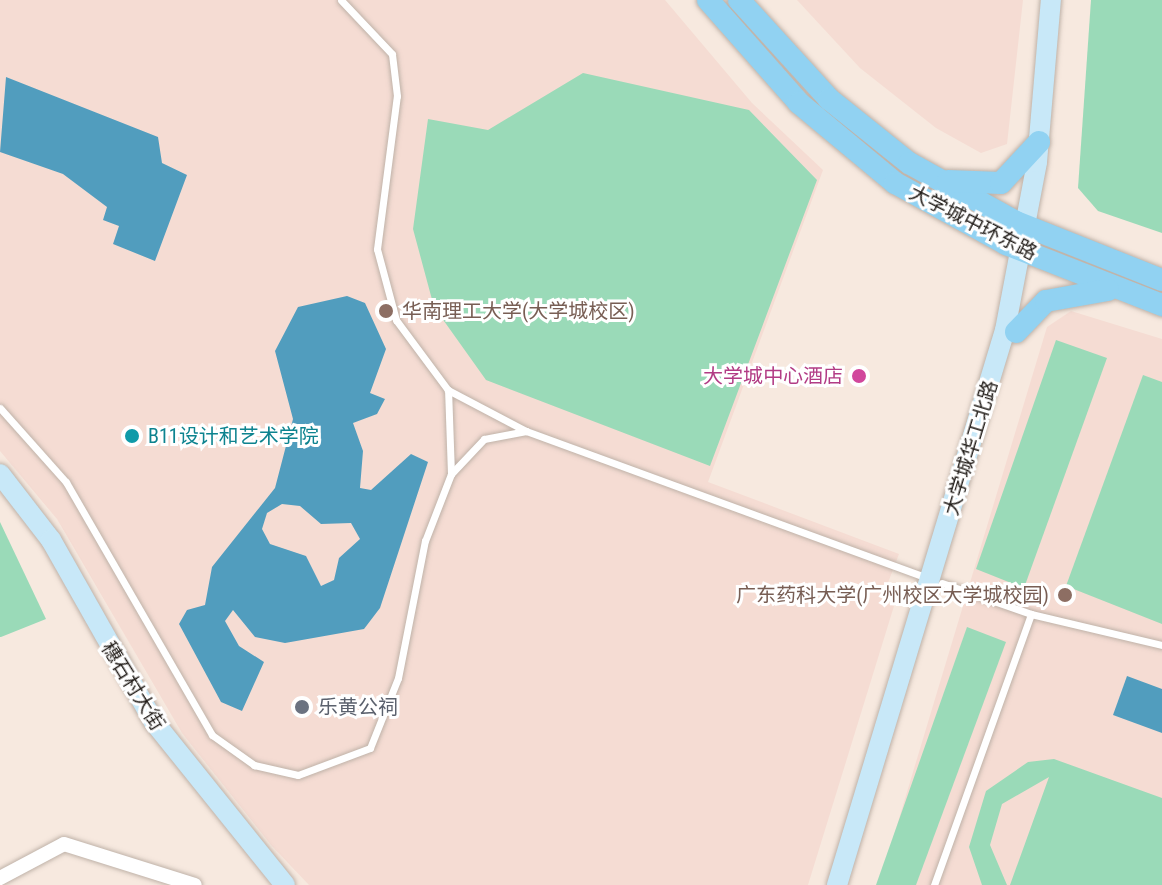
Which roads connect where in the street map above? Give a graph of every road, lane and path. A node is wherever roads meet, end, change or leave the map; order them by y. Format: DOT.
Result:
graph roads {
  1 [pos="341,0"];
  2 [pos="708,0"];
  3 [pos="739,0"];
  4 [pos="1051,0"];
  5 [pos="1062,0"];
  6 [pos="1039,142"];
  7 [pos="930,176"];
  8 [pos="1032,229"];
  9 [pos="1028,253"];
  10 [pos="1162,280"];
  11 [pos="1119,291"];
  12 [pos="1162,305"];
  13 [pos="1016,332"];
  14 [pos="448,390"];
  15 [pos="0,408"];
  16 [pos="526,431"];
  17 [pos="0,474"];
  18 [pos="451,474"];
  19 [pos="937,581"];
  20 [pos="1031,614"];
  21 [pos="1162,645"];
  22 [pos="0,878"];
  23 [pos="195,885"];
  24 [pos="285,885"];
  25 [pos="837,885"];
  26 [pos="849,885"];
  27 [pos="934,885"];
  1 -- 14 [label="lane"];
  2 -- 9 [label="main road, 大学城中环东路"];
  3 -- 7 [label="main road, 大学城中环东路"];
  4 -- 6 [label="main road, 大学城华工北路"];
  5 -- 8 [label="main road, 大学城华工北路"];
  6 -- 7 [label="main road"];
  6 -- 8 [label="main road, 大学城华工北路"];
  7 -- 8 [label="main road, 大学城中环东路"];
  8 -- 9 [label="main road, 大学城华工北路"];
  8 -- 10 [label="main road, 大学城中环东路"];
  9 -- 11 [label="main road, 大学城中环东路"];
  9 -- 13 [label="main road, 大学城华工北路"];
  9 -- 19 [label="main road, 大学城华工北路"];
  11 -- 12 [label="main road, 大学城中环东路"];
  11 -- 13 [label="main road"];
  13 -- 19 [label="main road, 大学城华工北路"];
  14 -- 16 [label="lane"];
  14 -- 18 [label="lane"];
  15 -- 18 [label="lane"];
  16 -- 18 [label="lane"];
  16 -- 19 [label="lane"];
  17 -- 24 [label="main road, 穗石村大街"];
  19 -- 20 [label="lane"];
  19 -- 25 [label="main road, 大学城华工北路"];
  19 -- 26 [label="main road, 大学城华工北路"];
  20 -- 21 [label="lane"];
  20 -- 27 [label="lane"];
  22 -- 23 [label="street"];
}
